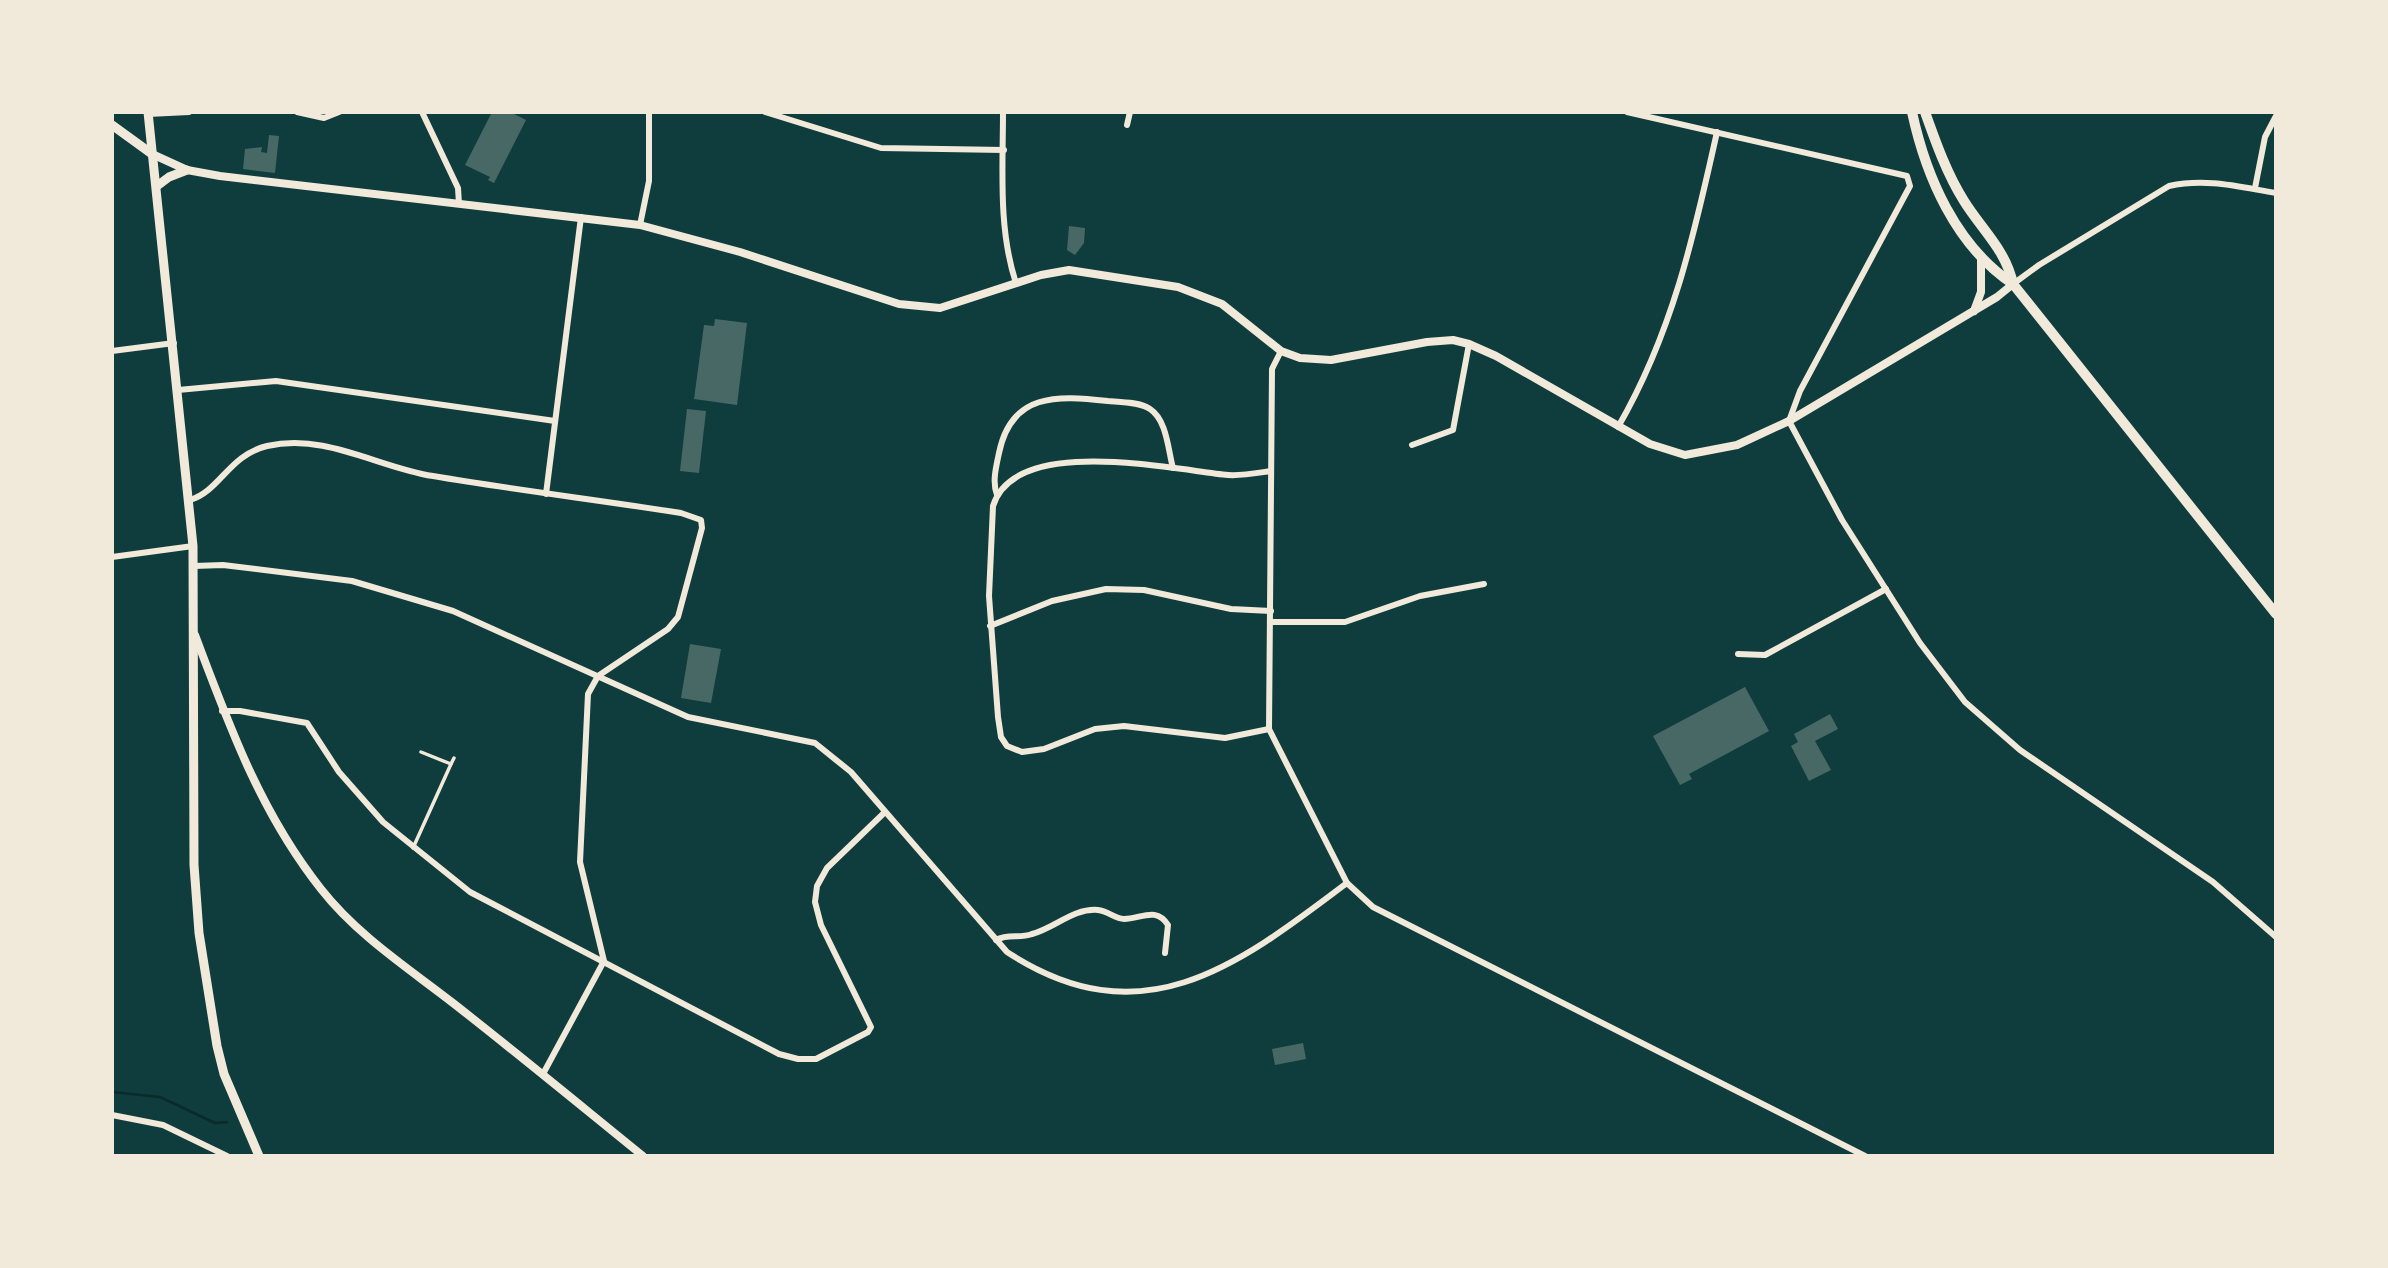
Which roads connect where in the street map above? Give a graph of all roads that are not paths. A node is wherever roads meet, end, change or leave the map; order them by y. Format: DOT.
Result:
graph roads {
  1 [pos="189,112"];
  2 [pos="297,112"];
  3 [pos="339,112"];
  4 [pos="422,112"];
  5 [pos="649,112"];
  6 [pos="765,112"];
  7 [pos="1003,112"];
  8 [pos="1130,112"];
  9 [pos="1627,112"];
  10 [pos="1912,112"];
  11 [pos="1925,112"];
  12 [pos="148,113"];
  13 [pos="2276,116"];
  14 [pos="112,125"];
  15 [pos="1127,125"];
  16 [pos="1717,132"];
  17 [pos="1004,150"];
  18 [pos="152,155"];
  19 [pos="187,170"];
  20 [pos="157,186"];
  21 [pos="2255,188"];
  22 [pos="2276,193"];
  23 [pos="459,204"];
  24 [pos="581,217"];
  25 [pos="640,225"];
  26 [pos="1981,258"];
  27 [pos="1016,283"];
  28 [pos="2014,284"];
  29 [pos="1974,311"];
  30 [pos="174,343"];
  31 [pos="1469,344"];
  32 [pos="112,351"];
  33 [pos="1281,351"];
  34 [pos="178,390"];
  35 [pos="555,421"];
  36 [pos="1789,421"];
  37 [pos="1618,427"];
  38 [pos="1412,445"];
  39 [pos="1173,468"];
  40 [pos="1271,471"];
  41 [pos="546,494"];
  42 [pos="996,495"];
  43 [pos="190,500"];
  44 [pos="193,546"];
  45 [pos="112,557"];
  46 [pos="194,566"];
  47 [pos="1484,584"];
  48 [pos="1886,589"];
  49 [pos="1271,611"];
  50 [pos="2276,614"];
  51 [pos="1270,622"];
  52 [pos="990,626"];
  53 [pos="195,635"];
  54 [pos="1738,654"];
  55 [pos="598,676"];
  56 [pos="222,710"];
  57 [pos="1269,729"];
  58 [pos="421,752"];
  59 [pos="454,758"];
  60 [pos="451,764"];
  61 [pos="885,812"];
  62 [pos="413,849"];
  63 [pos="1347,883"];
  64 [pos="2276,937"];
  65 [pos="996,940"];
  66 [pos="1165,953"];
  67 [pos="604,961"];
  68 [pos="542,1074"];
  69 [pos="112,1115"];
  70 [pos="228,1156"];
  71 [pos="259,1156"];
  72 [pos="643,1156"];
  73 [pos="1865,1156"];
  1 -- 12 [label="street"];
  2 -- 3 [label="street"];
  4 -- 23 [label="street"];
  5 -- 25 [label="street"];
  6 -- 17 [label="street"];
  7 -- 17 [label="street"];
  8 -- 15 [label="street"];
  9 -- 16 [label="street"];
  10 -- 26 [label="main road"];
  11 -- 28 [label="main road"];
  12 -- 18 [label="main road"];
  13 -- 21 [label="street"];
  14 -- 18 [label="main road"];
  16 -- 36 [label="street"];
  16 -- 37 [label="street"];
  17 -- 27 [label="street"];
  18 -- 19 [label="street"];
  18 -- 20 [label="main road"];
  19 -- 20 [label="main road"];
  19 -- 23 [label="street"];
  20 -- 30 [label="main road"];
  21 -- 22 [label="street"];
  21 -- 28 [label="street"];
  23 -- 24 [label="street"];
  24 -- 25 [label="street"];
  24 -- 35 [label="street"];
  25 -- 27 [label="street"];
  26 -- 28 [label="main road"];
  26 -- 29 [label="street"];
  27 -- 33 [label="street"];
  28 -- 29 [label="street"];
  28 -- 50 [label="main road"];
  29 -- 36 [label="street"];
  30 -- 32 [label="street"];
  30 -- 34 [label="main road"];
  31 -- 33 [label="street"];
  31 -- 37 [label="street"];
  31 -- 38 [label="street"];
  33 -- 40 [label="street"];
  34 -- 35 [label="street"];
  34 -- 43 [label="main road"];
  35 -- 41 [label="street"];
  36 -- 37 [label="street"];
  36 -- 48 [label="street"];
  39 -- 40 [label="street"];
  39 -- 42 [label="street"];
  39 -- 42 [label="street"];
  40 -- 49 [label="street"];
  41 -- 43 [label="street"];
  41 -- 55 [label="street"];
  42 -- 52 [label="street"];
  43 -- 44 [label="main road"];
  44 -- 45 [label="street"];
  44 -- 46 [label="main road"];
  46 -- 53 [label="main road"];
  46 -- 55 [label="street"];
  47 -- 51 [label="street"];
  48 -- 54 [label="street"];
  48 -- 64 [label="street"];
  49 -- 51 [label="street"];
  49 -- 52 [label="street"];
  51 -- 57 [label="street"];
  52 -- 57 [label="street"];
  53 -- 56 [label="street"];
  53 -- 71 [label="main road"];
  55 -- 61 [label="street"];
  55 -- 67 [label="street"];
  56 -- 62 [label="street"];
  56 -- 68 [label="street"];
  57 -- 63 [label="street"];
  58 -- 60 [label="lane"];
  59 -- 60 [label="lane"];
  60 -- 62 [label="lane"];
  61 -- 65 [label="street"];
  61 -- 67 [label="street"];
  62 -- 67 [label="street"];
  63 -- 65 [label="street"];
  63 -- 73 [label="street"];
  65 -- 66 [label="street"];
  67 -- 68 [label="street"];
  68 -- 72 [label="street"];
  69 -- 70 [label="street"];
}
